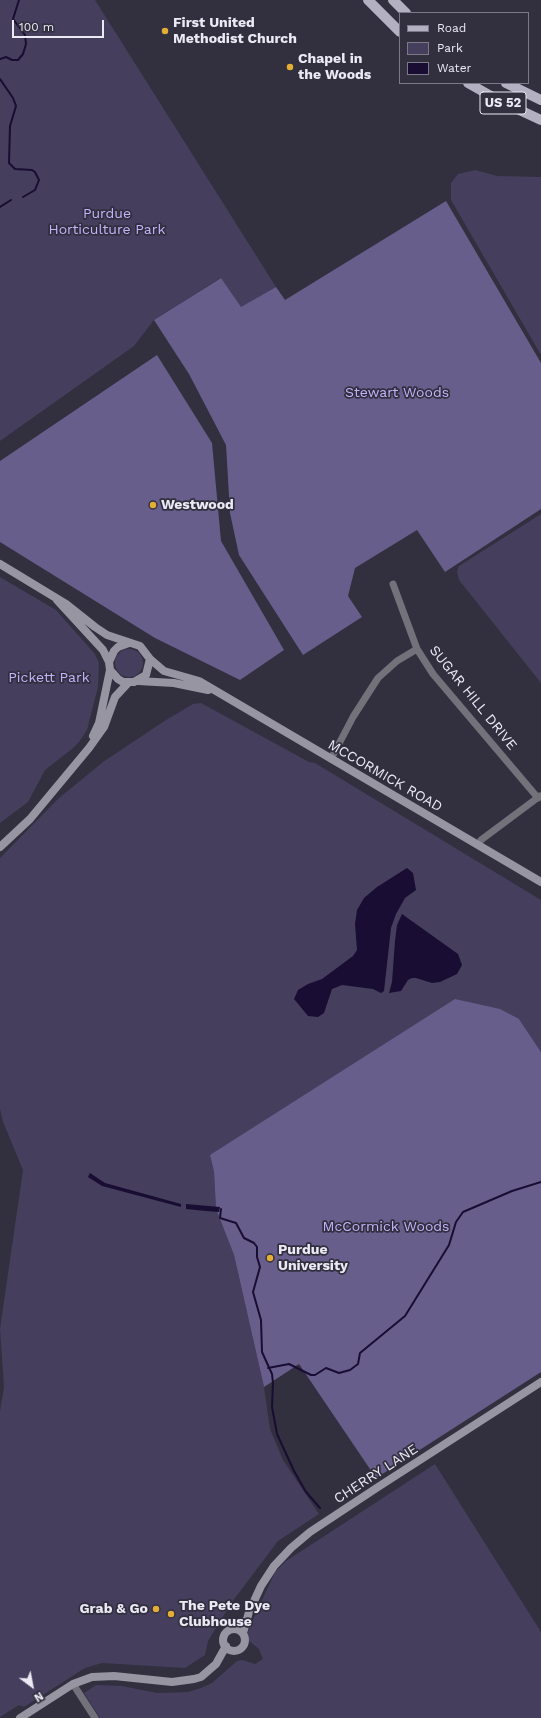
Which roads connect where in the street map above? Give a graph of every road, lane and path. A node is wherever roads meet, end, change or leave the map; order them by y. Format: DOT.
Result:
graph roads {
  1 [pos="368,0"];
  2 [pos="392,0"];
  3 [pos="405,12"];
  4 [pos="399,31"];
  5 [pos="470,84"];
  6 [pos="508,84"];
  7 [pos="541,100"];
  8 [pos="541,120"];
  9 [pos="0,564"];
  10 [pos="393,584"];
  11 [pos="57,600"];
  12 [pos="129,643"];
  13 [pos="417,649"];
  14 [pos="150,659"];
  15 [pos="110,666"];
  16 [pos="137,681"];
  17 [pos="128,683"];
  18 [pos="216,692"];
  19 [pos="331,759"];
  20 [pos="78,760"];
  21 [pos="539,796"];
  22 [pos="478,845"];
  23 [pos="0,847"];
  24 [pos="541,882"];
  25 [pos="541,1382"];
  26 [pos="239,1631"];
  27 [pos="230,1648"];
  28 [pos="73,1684"];
  29 [pos="20,1718"];
  30 [pos="94,1718"];
  1 -- 4 [label="main road"];
  2 -- 3 [label="main road"];
  5 -- 8 [label="main road, US 52"];
  6 -- 7 [label="main road, US 52"];
  9 -- 11 [label="street"];
  10 -- 13 [label="street, SUGAR HILL DRIVE"];
  11 -- 12 [label="street"];
  11 -- 15 [label="street"];
  12 -- 14 [label="street"];
  12 -- 15 [label="street"];
  13 -- 19 [label="street"];
  13 -- 21 [label="street, SUGAR HILL DRIVE"];
  14 -- 16 [label="street"];
  14 -- 18 [label="street, MCCORMICK ROAD"];
  15 -- 17 [label="street"];
  15 -- 20 [label="street"];
  16 -- 17 [label="street"];
  16 -- 18 [label="street, MCCORMICK ROAD"];
  17 -- 20 [label="street"];
  18 -- 19 [label="street, MCCORMICK ROAD"];
  19 -- 22 [label="street, MCCORMICK ROAD"];
  20 -- 23 [label="street"];
  21 -- 22 [label="street"];
  22 -- 24 [label="street, MCCORMICK ROAD"];
  25 -- 26 [label="street, CHERRY LANE"];
  26 -- 27 [label="street"];
  26 -- 27 [label="street"];
  27 -- 28 [label="street"];
  28 -- 29 [label="street"];
  28 -- 30 [label="street"];
}
